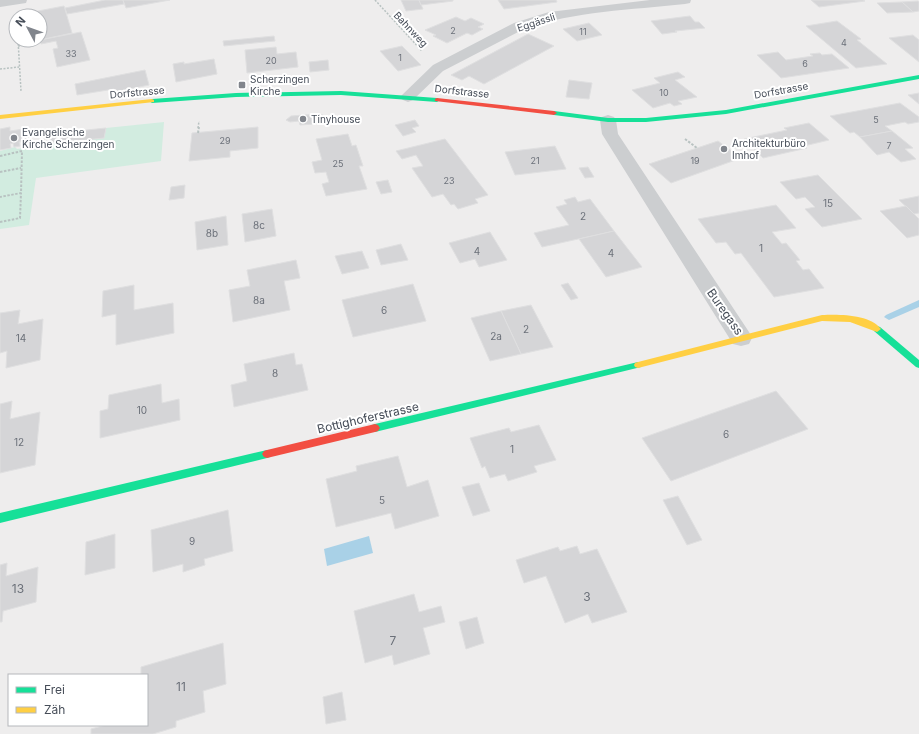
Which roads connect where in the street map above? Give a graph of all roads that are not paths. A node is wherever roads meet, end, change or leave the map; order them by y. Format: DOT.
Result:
graph roads {
  1 [pos="21,0"];
  2 [pos="685,0"];
  3 [pos="0,3"];
  4 [pos="919,77"];
  5 [pos="408,97"];
  6 [pos="0,117"];
  7 [pos="608,120"];
  8 [pos="741,338"];
  9 [pos="919,365"];
  10 [pos="0,518"];
  1 -- 3 [label="street"];
  2 -- 5 [label="street, Eggässli"];
  4 -- 7 [label="main road, Dorfstrasse"];
  5 -- 6 [label="main road, Dorfstrasse"];
  5 -- 7 [label="main road, Dorfstrasse"];
  7 -- 8 [label="street, Buregass"];
  8 -- 9 [label="main road, Buregass"];
  8 -- 10 [label="main road, Bottighoferstrasse"];
}
